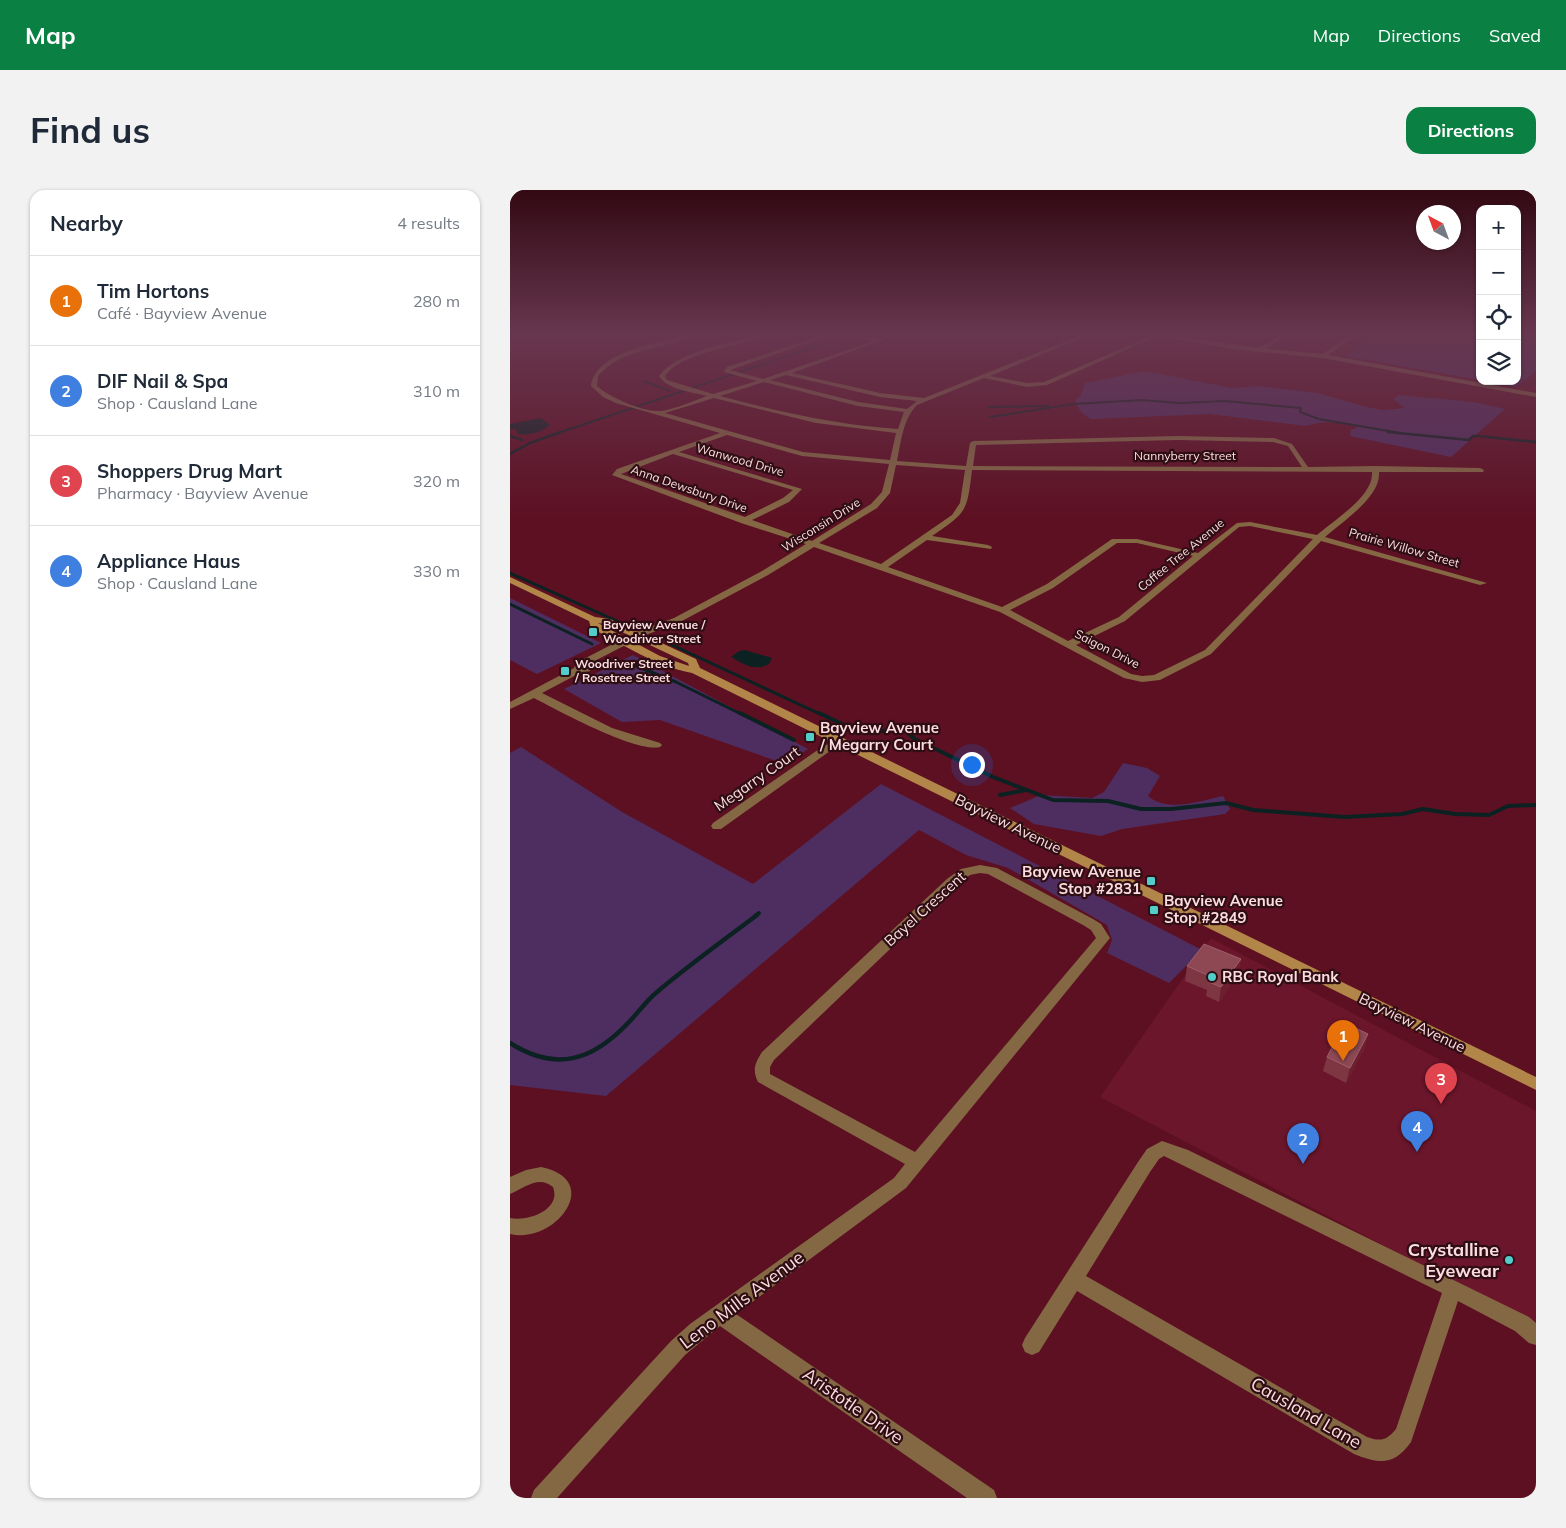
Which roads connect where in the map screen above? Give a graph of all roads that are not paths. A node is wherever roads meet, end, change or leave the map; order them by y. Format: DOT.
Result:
graph roads {
  1 [pos="605,396"];
  2 [pos="714,396"];
  3 [pos="825,396"];
  4 [pos="889,396"];
  5 [pos="933,396"];
  6 [pos="922,400"];
  7 [pos="908,410"];
  8 [pos="660,413"];
  9 [pos="900,431"];
  10 [pos="728,432"];
  11 [pos="672,452"];
  12 [pos="891,462"];
  13 [pos="1305,467"];
  14 [pos="970,468"];
  15 [pos="1375,468"];
  16 [pos="1480,470"];
  17 [pos="744,521"];
  18 [pos="927,538"];
  19 [pos="1318,539"];
  20 [pos="814,544"];
  21 [pos="988,547"];
  22 [pos="1198,555"];
  23 [pos="881,568"];
  24 [pos="510,580"];
  25 [pos="1484,583"];
  26 [pos="1004,610"];
  27 [pos="593,620"];
  28 [pos="640,640"];
  29 [pos="625,642"];
  30 [pos="1069,644"];
  31 [pos="578,670"];
  32 [pos="533,693"];
  33 [pos="510,706"];
  34 [pos="841,741"];
  35 [pos="656,745"];
  36 [pos="717,826"];
  37 [pos="1536,1084"];
  38 [pos="917,1162"];
  39 [pos="510,1186"];
  40 [pos="510,1226"];
  41 [pos="1073,1279"];
  42 [pos="1453,1289"];
  43 [pos="720,1314"];
  44 [pos="1536,1336"];
  45 [pos="1032,1345"];
  46 [pos="542,1498"];
  47 [pos="986,1498"];
  1 -- 8 [label="street, Nannyberry Street"];
  2 -- 8 [label="street"];
  2 -- 9 [label="street"];
  3 -- 7 [label="street"];
  4 -- 6 [label="street"];
  5 -- 6 [label="street"];
  6 -- 7 [label="street"];
  7 -- 9 [label="street, Wisconsin Drive"];
  8 -- 10 [label="street, Nannyberry Street"];
  9 -- 12 [label="street, Wisconsin Drive"];
  10 -- 11 [label="street, Anna Dewsbury Drive"];
  10 -- 12 [label="street, Nannyberry Street"];
  11 -- 17 [label="street, Wanwood Drive"];
  11 -- 17 [label="street, Anna Dewsbury Drive"];
  12 -- 14 [label="street, Nannyberry Street"];
  12 -- 20 [label="street, Wisconsin Drive"];
  13 -- 14 [label="street, Nannyberry Street"];
  13 -- 14 [label="street"];
  13 -- 15 [label="street, Nannyberry Street"];
  14 -- 18 [label="street"];
  15 -- 16 [label="street, Nannyberry Street"];
  15 -- 19 [label="street, Saigon Drive"];
  17 -- 20 [label="street, Anna Dewsbury Drive"];
  18 -- 21 [label="street"];
  18 -- 23 [label="street"];
  19 -- 22 [label="street, Coffee Tree Avenue"];
  19 -- 25 [label="street, Prairie Willow Street"];
  19 -- 30 [label="street, Saigon Drive"];
  20 -- 23 [label="street, Saigon Drive"];
  20 -- 28 [label="street, Wisconsin Drive"];
  22 -- 26 [label="street"];
  22 -- 30 [label="street, Coffee Tree Avenue"];
  23 -- 26 [label="street, Saigon Drive"];
  24 -- 27 [label="main road, Bayview Avenue"];
  26 -- 30 [label="street, Saigon Drive"];
  27 -- 28 [label="main road, Bayview Avenue"];
  27 -- 29 [label="main road, Bayview Avenue"];
  28 -- 29 [label="main road, Bayview Avenue"];
  28 -- 31 [label="street, Wisconsin Drive"];
  28 -- 34 [label="main road, Bayview Avenue"];
  29 -- 31 [label="street"];
  31 -- 32 [label="street"];
  32 -- 33 [label="street"];
  32 -- 35 [label="street"];
  34 -- 36 [label="street, Megarry Court"];
  34 -- 37 [label="main road, Bayview Avenue"];
  38 -- 38 [label="street, Bayel Crescent"];
  38 -- 43 [label="street, Leno Mills Avenue"];
  39 -- 40 [label="street"];
  41 -- 42 [label="street"];
  41 -- 42 [label="street, Causland Lane"];
  41 -- 45 [label="street"];
  42 -- 44 [label="street"];
  43 -- 46 [label="street, Leno Mills Avenue"];
  43 -- 47 [label="street, Aristotle Drive"];
}
